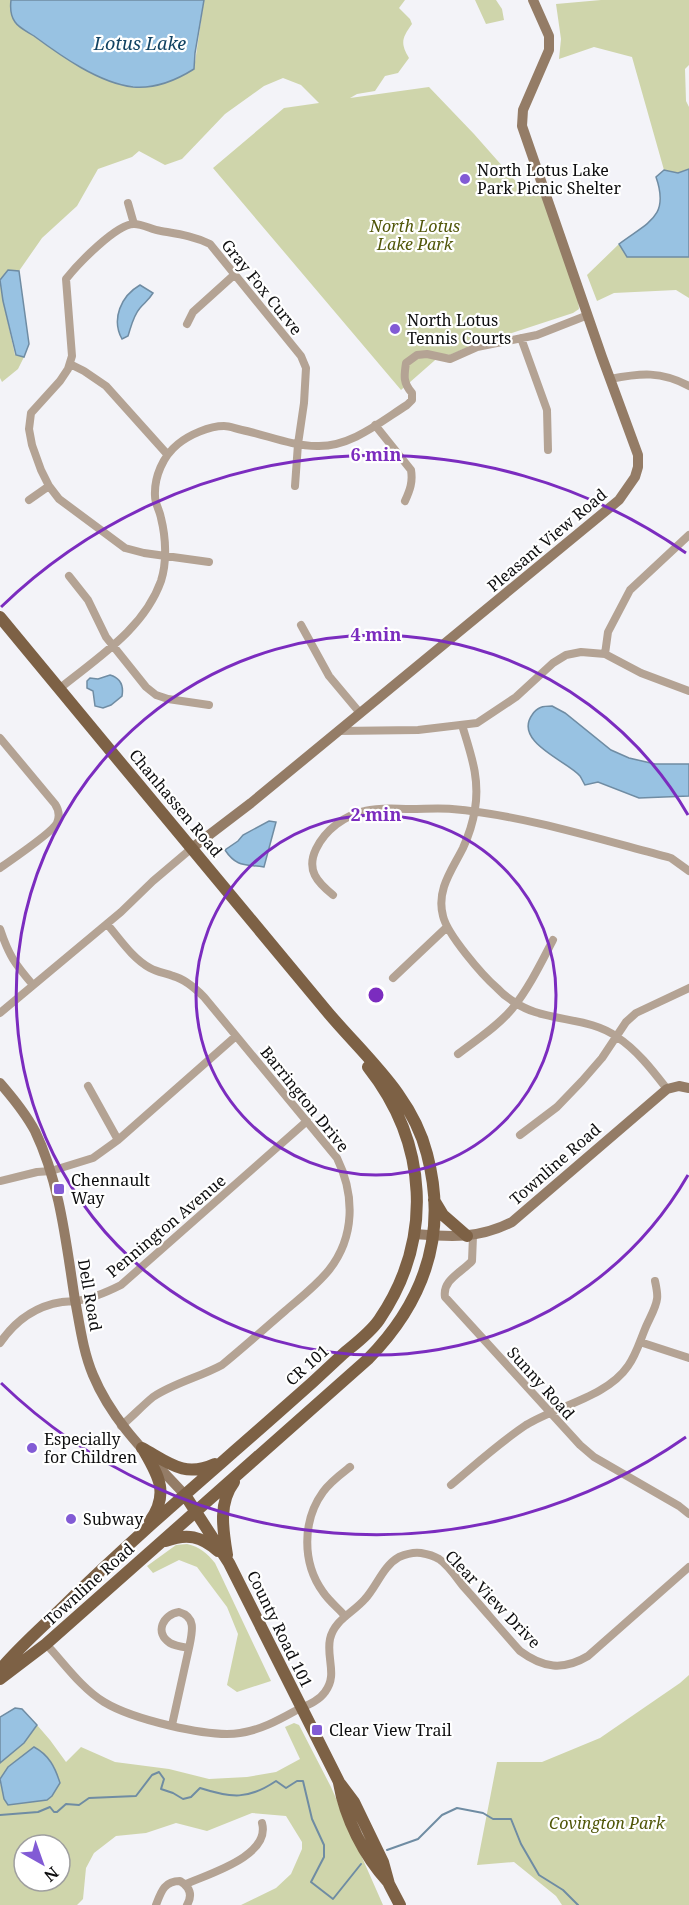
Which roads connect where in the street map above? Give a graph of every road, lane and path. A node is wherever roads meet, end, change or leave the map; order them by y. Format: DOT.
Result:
graph roads {
  1 [pos="533,0"];
  2 [pos="128,203"];
  3 [pos="134,224"];
  4 [pos="234,275"];
  5 [pos="588,315"];
  6 [pos="187,324"];
  7 [pos="521,338"];
  8 [pos="70,363"];
  9 [pos="610,379"];
  10 [pos="689,386"];
  11 [pos="375,425"];
  12 [pos="298,444"];
  13 [pos="548,450"];
  14 [pos="167,454"];
  15 [pos="49,486"];
  16 [pos="295,486"];
  17 [pos="29,500"];
  18 [pos="405,501"];
  19 [pos="689,535"];
  20 [pos="165,555"];
  21 [pos="209,562"];
  22 [pos="69,576"];
  23 [pos="0,617"];
  24 [pos="301,625"];
  25 [pos="112,646"];
  26 [pos="605,654"];
  27 [pos="59,689"];
  28 [pos="689,691"];
  29 [pos="209,705"];
  30 [pos="360,713"];
  31 [pos="462,725"];
  32 [pos="338,731"];
  33 [pos="0,738"];
  34 [pos="475,812"];
  35 [pos="192,848"];
  36 [pos="0,868"];
  37 [pos="689,871"];
  38 [pos="333,895"];
  39 [pos="107,924"];
  40 [pos="447,927"];
  41 [pos="0,928"];
  42 [pos="553,940"];
  43 [pos="393,978"];
  44 [pos="33,985"];
  45 [pos="689,988"];
  46 [pos="517,1003"];
  47 [pos="326,1011"];
  48 [pos="0,1013"];
  49 [pos="236,1036"];
  50 [pos="617,1036"];
  51 [pos="458,1054"];
  52 [pos="0,1083"];
  53 [pos="88,1086"];
  54 [pos="689,1088"];
  55 [pos="668,1089"];
  56 [pos="307,1121"];
  57 [pos="520,1135"];
  58 [pos="118,1140"];
  59 [pos="51,1171"];
  60 [pos="0,1181"];
  61 [pos="434,1200"];
  62 [pos="414,1234"];
  63 [pos="433,1236"];
  64 [pos="470,1236"];
  65 [pos="655,1281"];
  66 [pos="76,1301"];
  67 [pos="0,1342"];
  68 [pos="640,1342"];
  69 [pos="689,1358"];
  70 [pos="549,1413"];
  71 [pos="121,1426"];
  72 [pos="142,1448"];
  73 [pos="234,1452"];
  74 [pos="351,1467"];
  75 [pos="242,1471"];
  76 [pos="451,1485"];
  77 [pos="185,1495"];
  78 [pos="196,1511"];
  79 [pos="689,1514"];
  80 [pos="140,1534"];
  81 [pos="154,1549"];
  82 [pos="229,1563"];
  83 [pos="689,1567"];
  84 [pos="345,1616"];
  85 [pos="46,1644"];
  86 [pos="189,1648"];
  87 [pos="0,1670"];
  88 [pos="0,1679"];
  89 [pos="301,1708"];
  90 [pos="172,1725"];
  91 [pos="262,1823"];
  92 [pos="186,1884"];
  93 [pos="156,1905"];
  94 [pos="187,1905"];
  95 [pos="400,1905"];
  1 -- 5 [label="street, Pleasant View Road"];
  2 -- 3 [label="street"];
  3 -- 4 [label="street, Gray Fox Curve"];
  3 -- 8 [label="street"];
  4 -- 6 [label="street"];
  4 -- 12 [label="street, Gray Fox Curve"];
  5 -- 7 [label="street"];
  5 -- 9 [label="street, Pleasant View Road"];
  7 -- 11 [label="street"];
  7 -- 13 [label="street"];
  8 -- 14 [label="street"];
  8 -- 15 [label="street"];
  9 -- 10 [label="street"];
  9 -- 30 [label="street, Pleasant View Road"];
  11 -- 12 [label="street"];
  11 -- 18 [label="street"];
  12 -- 14 [label="street"];
  12 -- 16 [label="street, Gray Fox Curve"];
  14 -- 20 [label="street"];
  15 -- 17 [label="street"];
  15 -- 20 [label="street"];
  19 -- 26 [label="street"];
  20 -- 21 [label="street"];
  20 -- 25 [label="street"];
  22 -- 25 [label="street"];
  23 -- 27 [label="main road, Chanhassen Road"];
  24 -- 30 [label="street"];
  25 -- 27 [label="street"];
  25 -- 29 [label="street"];
  26 -- 28 [label="street"];
  26 -- 31 [label="street"];
  27 -- 35 [label="main road, Chanhassen Road"];
  30 -- 32 [label="street, Pleasant View Road"];
  31 -- 32 [label="street"];
  31 -- 34 [label="street"];
  32 -- 35 [label="street, Pleasant View Road"];
  33 -- 36 [label="street"];
  34 -- 37 [label="street"];
  34 -- 38 [label="street"];
  34 -- 40 [label="street"];
  35 -- 39 [label="street"];
  35 -- 47 [label="main road, Chanhassen Road"];
  39 -- 44 [label="street"];
  39 -- 49 [label="street, Barrington Drive"];
  40 -- 43 [label="street"];
  40 -- 46 [label="street"];
  41 -- 44 [label="street"];
  42 -- 46 [label="street"];
  44 -- 48 [label="street"];
  45 -- 50 [label="street"];
  46 -- 50 [label="street"];
  46 -- 51 [label="street"];
  47 -- 61 [label="main road, Townline Road"];
  47 -- 62 [label="main road, CR 101"];
  49 -- 56 [label="street, Barrington Drive"];
  49 -- 58 [label="street"];
  50 -- 55 [label="street"];
  50 -- 57 [label="street"];
  52 -- 59 [label="street, Dell Road"];
  53 -- 58 [label="street"];
  54 -- 55 [label="street"];
  55 -- 64 [label="street, Townline Road"];
  56 -- 66 [label="street, Pennington Avenue"];
  56 -- 71 [label="street, Barrington Drive"];
  58 -- 59 [label="street"];
  59 -- 60 [label="street"];
  59 -- 66 [label="street, Dell Road"];
  61 -- 63 [label="main road, Townline Road"];
  61 -- 64 [label="main road"];
  62 -- 63 [label="street, Townline Road"];
  62 -- 73 [label="main road, CR 101 / CR 101"];
  63 -- 64 [label="street, Townline Road"];
  63 -- 75 [label="main road, Townline Road"];
  64 -- 70 [label="street, Sunny Road"];
  65 -- 68 [label="street"];
  66 -- 67 [label="street, Pennington Avenue"];
  66 -- 71 [label="street, Dell Road"];
  68 -- 69 [label="street"];
  68 -- 70 [label="street"];
  70 -- 76 [label="street"];
  70 -- 79 [label="street, Sunny Road"];
  71 -- 72 [label="street, Dell Road"];
  72 -- 73 [label="main road"];
  72 -- 77 [label="street, Dell Road"];
  72 -- 80 [label="main road"];
  73 -- 77 [label="main road, CR 101 / CR 101"];
  74 -- 84 [label="street"];
  75 -- 78 [label="main road, Townline Road"];
  75 -- 82 [label="main road"];
  77 -- 78 [label="main road, County Road 101"];
  77 -- 80 [label="main road, Townline Road"];
  78 -- 81 [label="main road, Townline Road"];
  78 -- 82 [label="main road, County Road 101"];
  80 -- 87 [label="main road, Townline Road"];
  81 -- 82 [label="main road"];
  81 -- 85 [label="main road, Townline Road"];
  82 -- 89 [label="main road, County Road 101"];
  83 -- 84 [label="street, Clear View Drive"];
  84 -- 89 [label="street, Clear View Drive"];
  85 -- 88 [label="main road, Townline Road"];
  85 -- 90 [label="street"];
  86 -- 86 [label="street"];
  86 -- 90 [label="street"];
  89 -- 90 [label="street"];
  89 -- 95 [label="main road, County Road 101"];
  91 -- 92 [label="street"];
  92 -- 93 [label="street"];
  92 -- 94 [label="street"];
}
